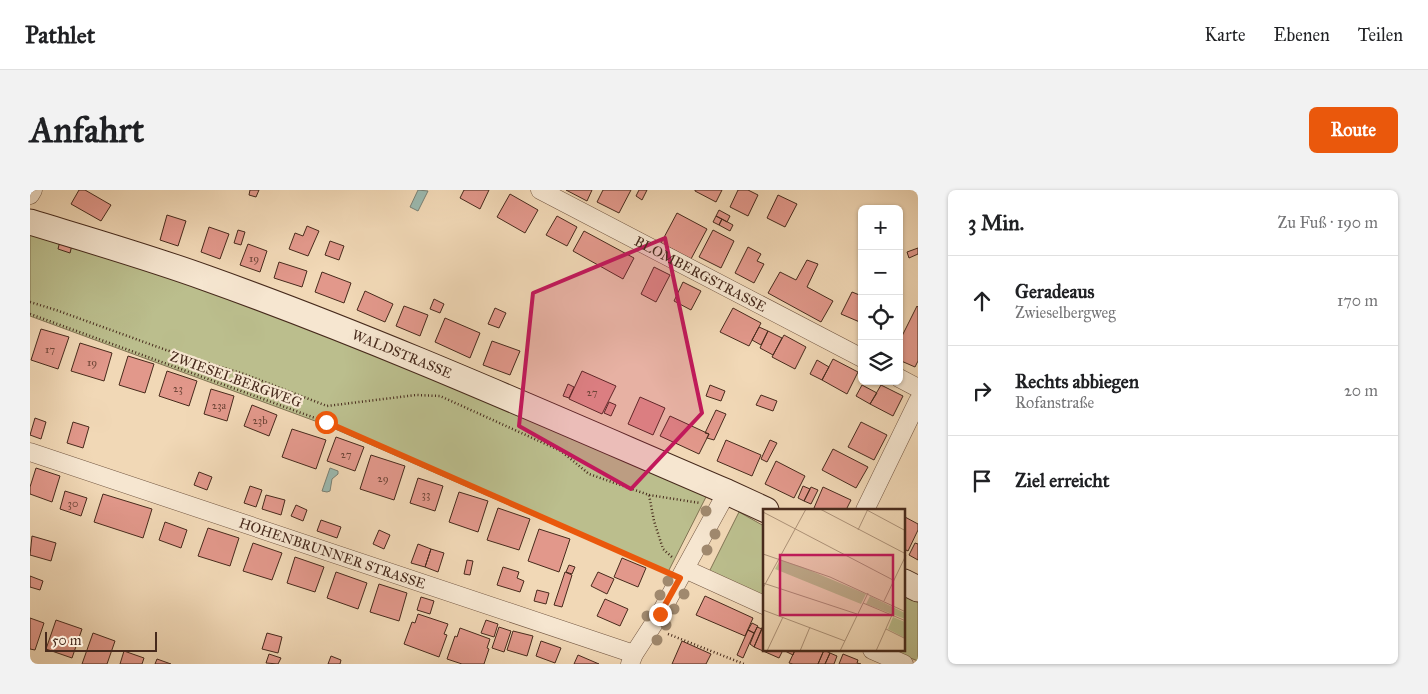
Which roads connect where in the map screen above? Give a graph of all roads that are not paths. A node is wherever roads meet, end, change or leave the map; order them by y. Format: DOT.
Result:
graph roads {
  1 [pos="33,190"];
  2 [pos="540,190"];
  3 [pos="30,195"];
  4 [pos="30,222"];
  5 [pos="858,356"];
  6 [pos="903,380"];
  7 [pos="918,388"];
  8 [pos="918,401"];
  9 [pos="30,452"];
  10 [pos="727,492"];
  11 [pos="764,509"];
  12 [pos="866,509"];
  13 [pos="683,573"];
  14 [pos="906,583"];
  15 [pos="918,589"];
  16 [pos="763,605"];
  17 [pos="877,652"];
  18 [pos="632,659"];
  19 [pos="904,664"];
  1 -- 3 [label="street"];
  2 -- 5 [label="street, BLOMBERGSTRASSE"];
  4 -- 10 [label="street, WALDSTRASSE"];
  6 -- 7 [label="street"];
  8 -- 12 [label="street"];
  9 -- 18 [label="street, HOHENBRUNNER STRASSE"];
  10 -- 11 [label="street, WALDSTRASSE"];
  10 -- 13 [label="street"];
  13 -- 16 [label="street"];
  13 -- 18 [label="street"];
  14 -- 15 [label="street"];
  17 -- 19 [label="street"];
}
